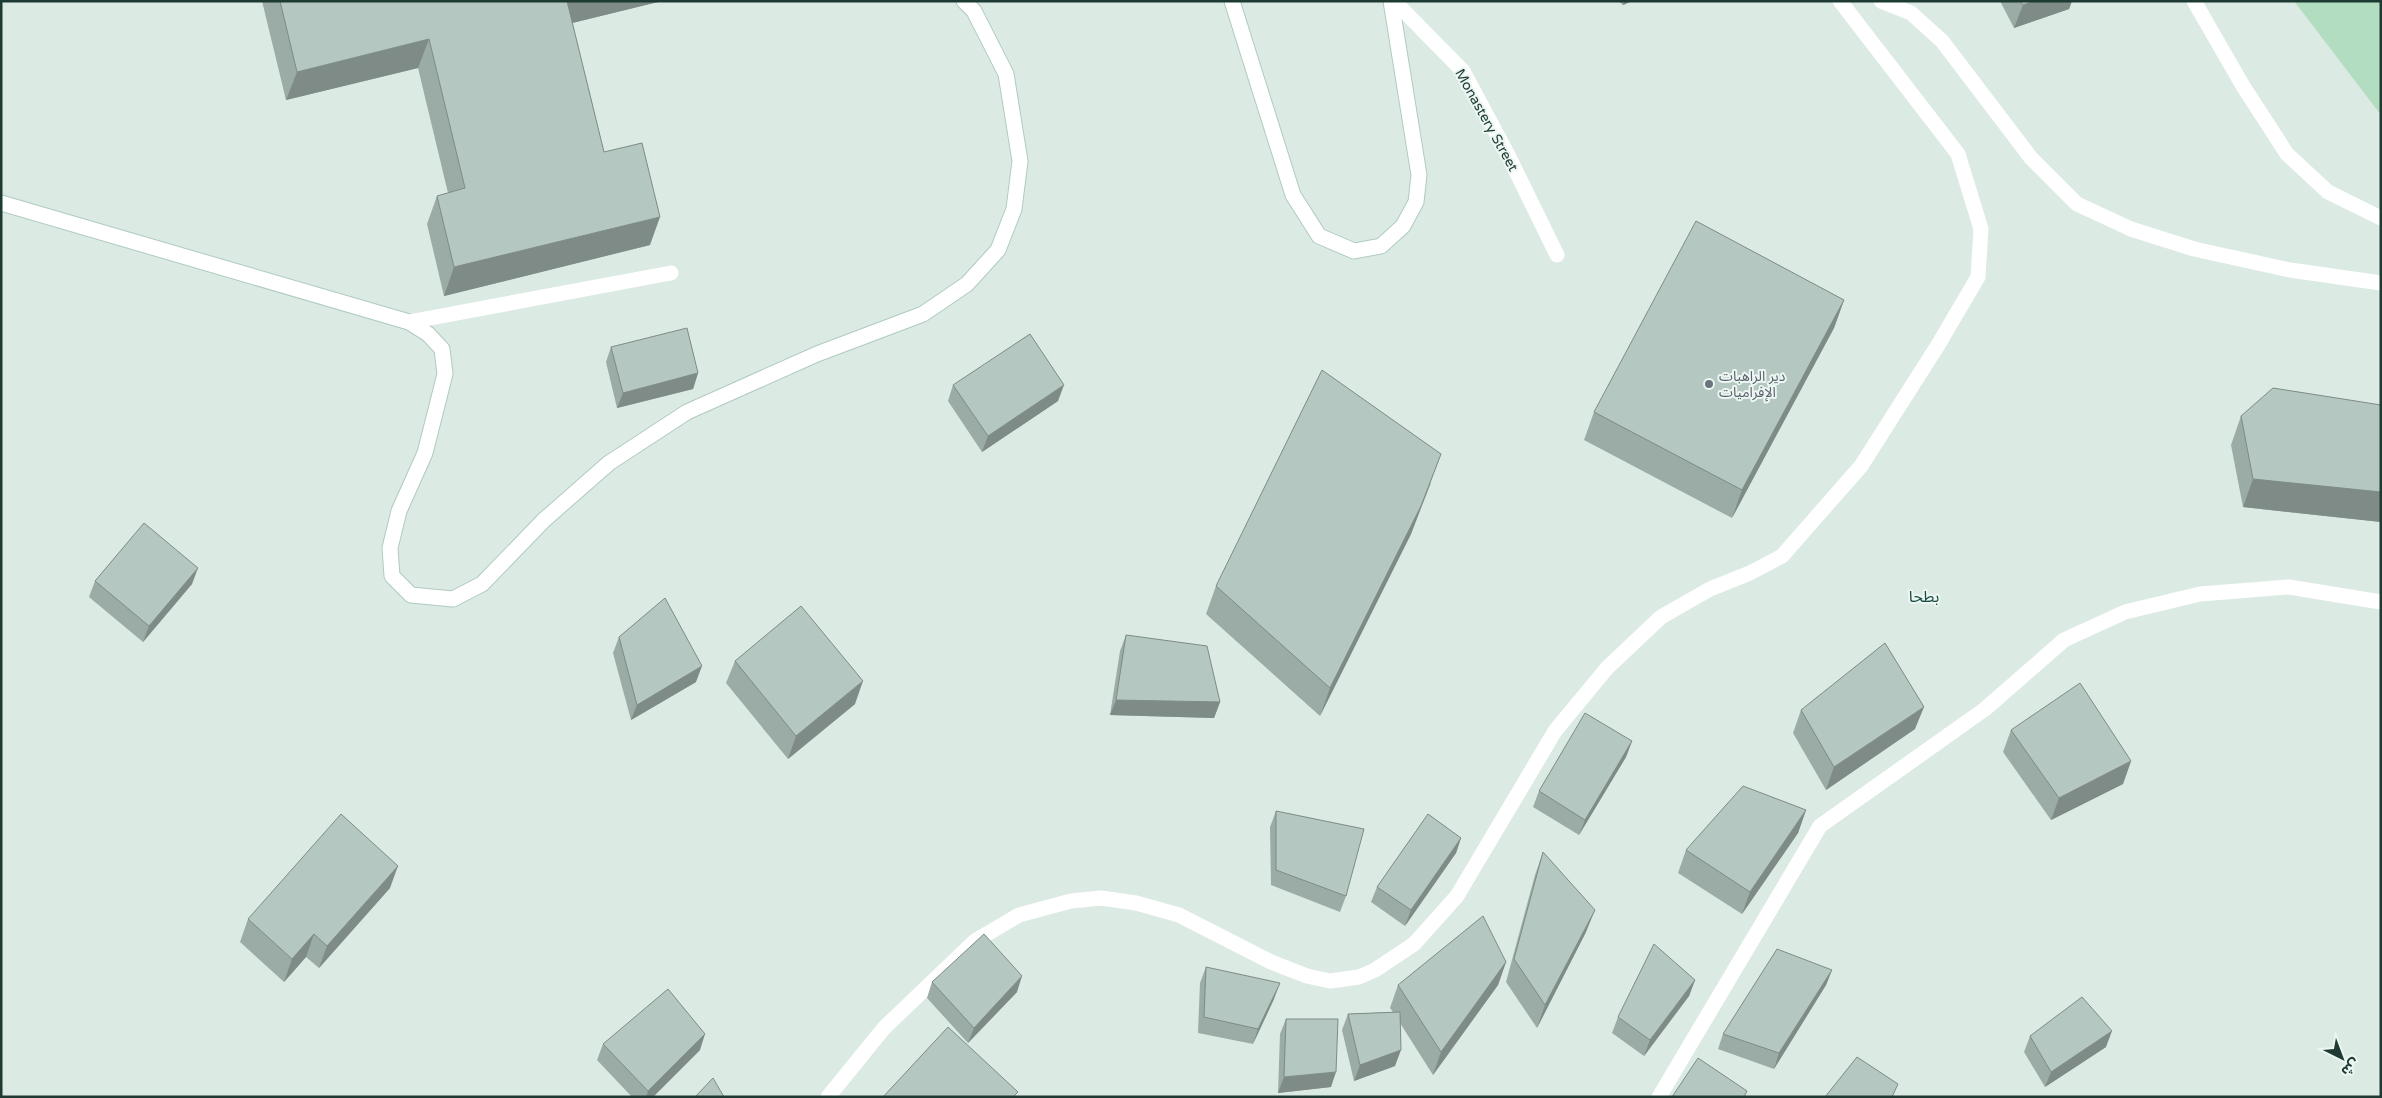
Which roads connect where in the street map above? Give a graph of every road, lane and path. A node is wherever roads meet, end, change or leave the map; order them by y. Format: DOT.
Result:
graph roads {
  1 [pos="964,1"];
  2 [pos="1232,1"];
  3 [pos="1392,1"];
  4 [pos="1840,1"];
  5 [pos="1880,1"];
  6 [pos="2194,1"];
  7 [pos="1,203"];
  8 [pos="2381,218"];
  9 [pos="1557,255"];
  10 [pos="671,273"];
  11 [pos="2381,283"];
  12 [pos="409,322"];
  13 [pos="2381,602"];
  14 [pos="828,1097"];
  15 [pos="1659,1097"];
  1 -- 12 [label="street"];
  2 -- 3 [label="street"];
  3 -- 9 [label="street, Monastery Street"];
  4 -- 14 [label="street"];
  5 -- 11 [label="street"];
  6 -- 8 [label="street"];
  7 -- 12 [label="street"];
  10 -- 12 [label="street"];
  13 -- 15 [label="street"];
}
